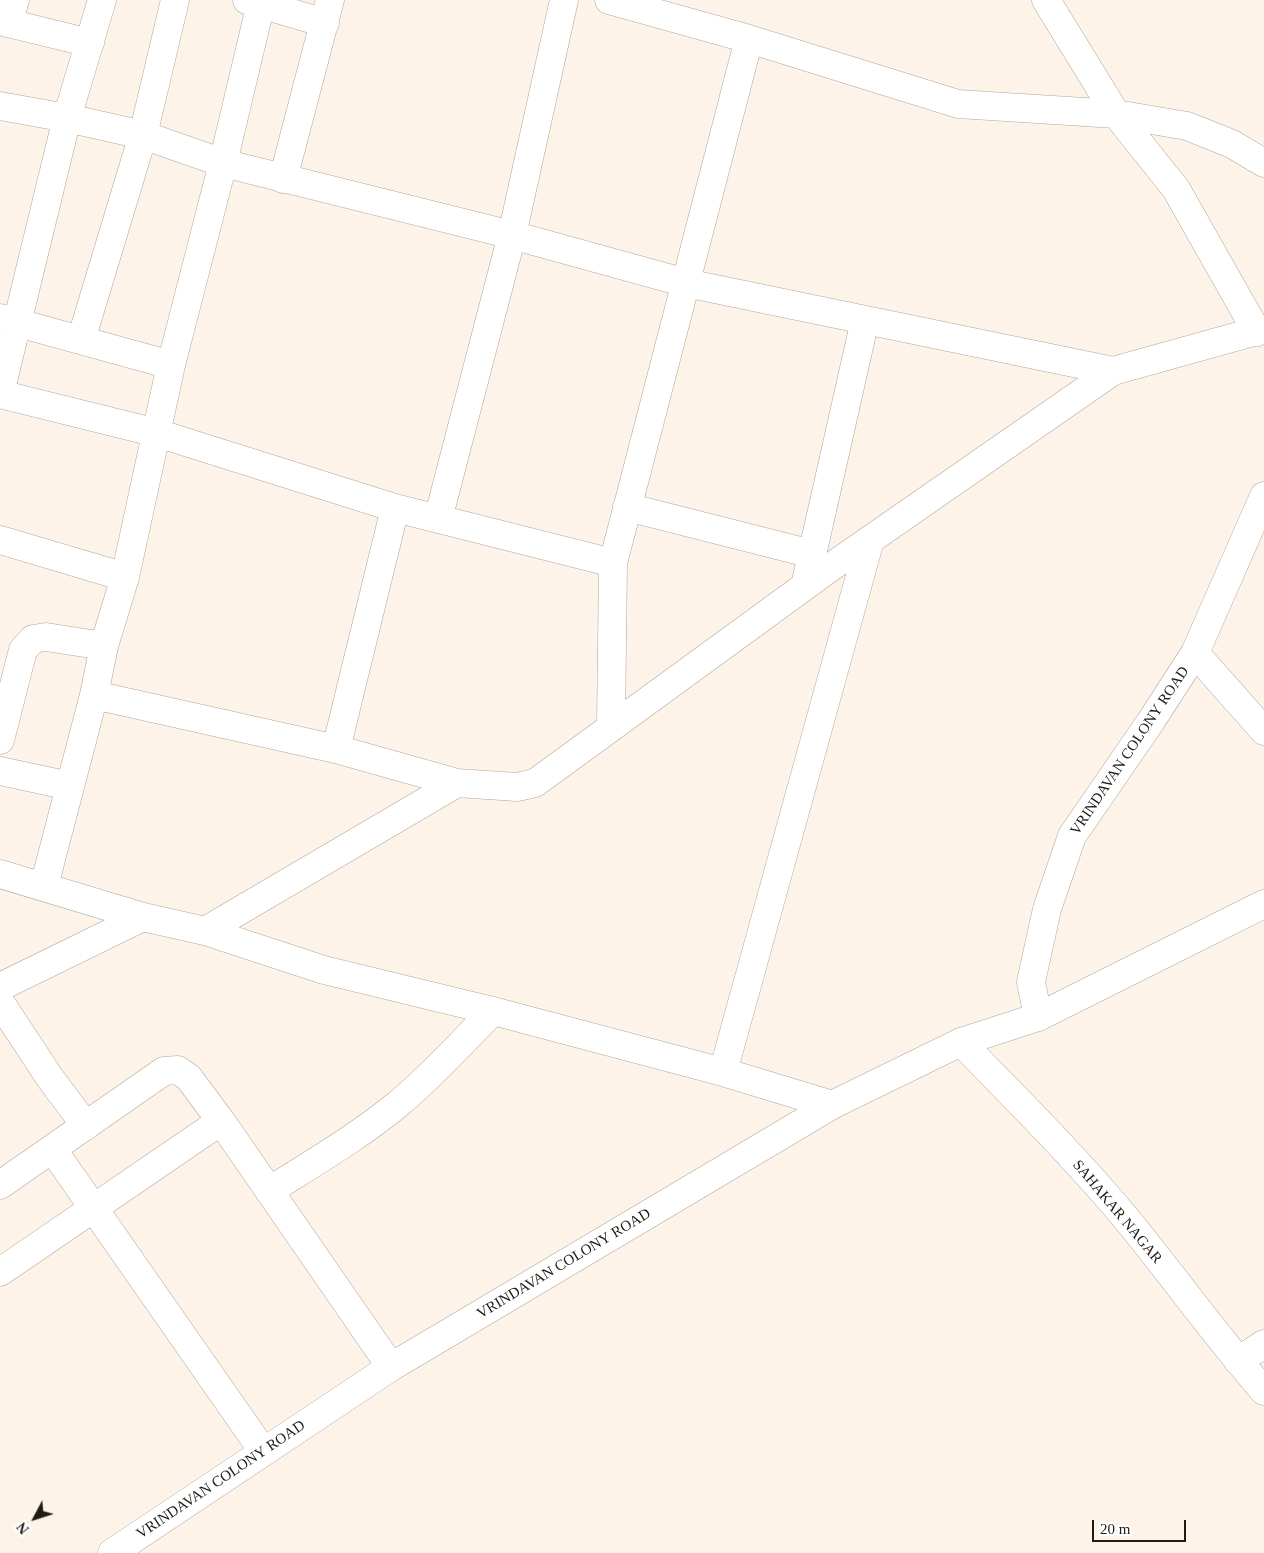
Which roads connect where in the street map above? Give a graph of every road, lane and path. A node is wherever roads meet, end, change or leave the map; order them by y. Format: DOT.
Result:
graph roads {
  1 [pos="102,0"];
  2 [pos="175,0"];
  3 [pos="564,0"];
  4 [pos="608,0"];
  5 [pos="1046,0"];
  6 [pos="254,2"];
  7 [pos="328,11"];
  8 [pos="8,15"];
  9 [pos="749,39"];
  10 [pos="90,42"];
  11 [pos="0,106"];
  12 [pos="1116,114"];
  13 [pos="68,118"];
  14 [pos="143,135"];
  15 [pos="224,163"];
  16 [pos="1264,163"];
  17 [pos="283,179"];
  18 [pos="512,236"];
  19 [pos="686,283"];
  20 [pos="865,320"];
  21 [pos="8,321"];
  22 [pos="1260,330"];
  23 [pos="81,340"];
  24 [pos="171,365"];
  25 [pos="1113,371"];
  26 [pos="0,394"];
  27 [pos="156,433"];
  28 [pos="1264,496"];
  29 [pos="627,507"];
  30 [pos="396,508"];
  31 [pos="438,519"];
  32 [pos="0,540"];
  33 [pos="870,540"];
  34 [pos="812,554"];
  35 [pos="612,563"];
  36 [pos="125,577"];
  37 [pos="805,586"];
  38 [pos="104,646"];
  39 [pos="1195,653"];
  40 [pos="94,695"];
  41 [pos="611,726"];
  42 [pos="1264,731"];
  43 [pos="0,740"];
  44 [pos="336,749"];
  45 [pos="0,770"];
  46 [pos="457,782"];
  47 [pos="70,786"];
  48 [pos="0,874"];
  49 [pos="44,886"];
  50 [pos="1264,904"];
  51 [pos="144,917"];
  52 [pos="205,931"];
  53 [pos="0,987"];
  54 [pos="0,1002"];
  55 [pos="493,1011"];
  56 [pos="1038,1017"];
  57 [pos="961,1042"];
  58 [pos="723,1072"];
  59 [pos="832,1105"];
  60 [pos="221,1121"];
  61 [pos="86,1126"];
  62 [pos="53,1150"];
  63 [pos="0,1185"];
  64 [pos="269,1191"];
  65 [pos="92,1207"];
  66 [pos="0,1272"];
  67 [pos="1264,1344"];
  68 [pos="1238,1361"];
  69 [pos="391,1367"];
  70 [pos="1264,1390"];
  71 [pos="263,1451"];
  72 [pos="112,1553"];
  1 -- 10 [label="street"];
  2 -- 14 [label="street"];
  3 -- 18 [label="street"];
  4 -- 9 [label="street"];
  5 -- 12 [label="street"];
  6 -- 7 [label="street"];
  6 -- 15 [label="street"];
  7 -- 17 [label="street"];
  8 -- 10 [label="street"];
  9 -- 12 [label="street"];
  9 -- 19 [label="street"];
  10 -- 13 [label="street"];
  11 -- 13 [label="street"];
  12 -- 16 [label="street"];
  12 -- 22 [label="street"];
  13 -- 14 [label="street"];
  13 -- 21 [label="street"];
  14 -- 15 [label="street"];
  14 -- 23 [label="street"];
  15 -- 17 [label="street"];
  15 -- 24 [label="street"];
  17 -- 18 [label="street"];
  18 -- 19 [label="street"];
  18 -- 31 [label="street"];
  19 -- 20 [label="street"];
  19 -- 29 [label="street"];
  20 -- 25 [label="street"];
  20 -- 34 [label="street"];
  21 -- 23 [label="street"];
  21 -- 26 [label="street"];
  22 -- 25 [label="street"];
  23 -- 24 [label="street"];
  24 -- 27 [label="street"];
  25 -- 33 [label="street"];
  26 -- 27 [label="street"];
  27 -- 30 [label="street"];
  27 -- 36 [label="street"];
  28 -- 39 [label="street, VRINDAVAN COLONY ROAD"];
  29 -- 34 [label="street"];
  29 -- 35 [label="street"];
  30 -- 31 [label="street"];
  30 -- 44 [label="street"];
  31 -- 35 [label="street"];
  32 -- 36 [label="street"];
  33 -- 37 [label="street"];
  33 -- 58 [label="street"];
  34 -- 37 [label="street"];
  35 -- 41 [label="street"];
  36 -- 38 [label="street"];
  37 -- 41 [label="street"];
  38 -- 40 [label="street"];
  38 -- 43 [label="street"];
  39 -- 42 [label="street"];
  39 -- 56 [label="street, VRINDAVAN COLONY ROAD"];
  40 -- 44 [label="street"];
  40 -- 47 [label="street"];
  41 -- 46 [label="street"];
  44 -- 46 [label="street"];
  45 -- 47 [label="street"];
  46 -- 52 [label="street"];
  47 -- 49 [label="street"];
  48 -- 49 [label="street"];
  49 -- 51 [label="street"];
  50 -- 56 [label="street, VRINDAVAN COLONY ROAD"];
  51 -- 52 [label="street"];
  51 -- 53 [label="street"];
  52 -- 55 [label="street"];
  54 -- 61 [label="street"];
  55 -- 58 [label="street"];
  55 -- 64 [label="street"];
  56 -- 57 [label="street, VRINDAVAN COLONY ROAD"];
  57 -- 59 [label="street, VRINDAVAN COLONY ROAD"];
  57 -- 68 [label="street, SAHAKAR NAGAR"];
  58 -- 59 [label="street"];
  59 -- 69 [label="street, VRINDAVAN COLONY ROAD"];
  60 -- 61 [label="street"];
  60 -- 64 [label="street"];
  60 -- 65 [label="street"];
  61 -- 62 [label="street"];
  62 -- 63 [label="street"];
  62 -- 65 [label="street"];
  64 -- 69 [label="street"];
  65 -- 66 [label="street"];
  65 -- 71 [label="street"];
  67 -- 68 [label="street"];
  68 -- 70 [label="street, SAHAKAR NAGAR"];
  69 -- 71 [label="street, VRINDAVAN COLONY ROAD"];
  71 -- 72 [label="street, VRINDAVAN COLONY ROAD"];
}
